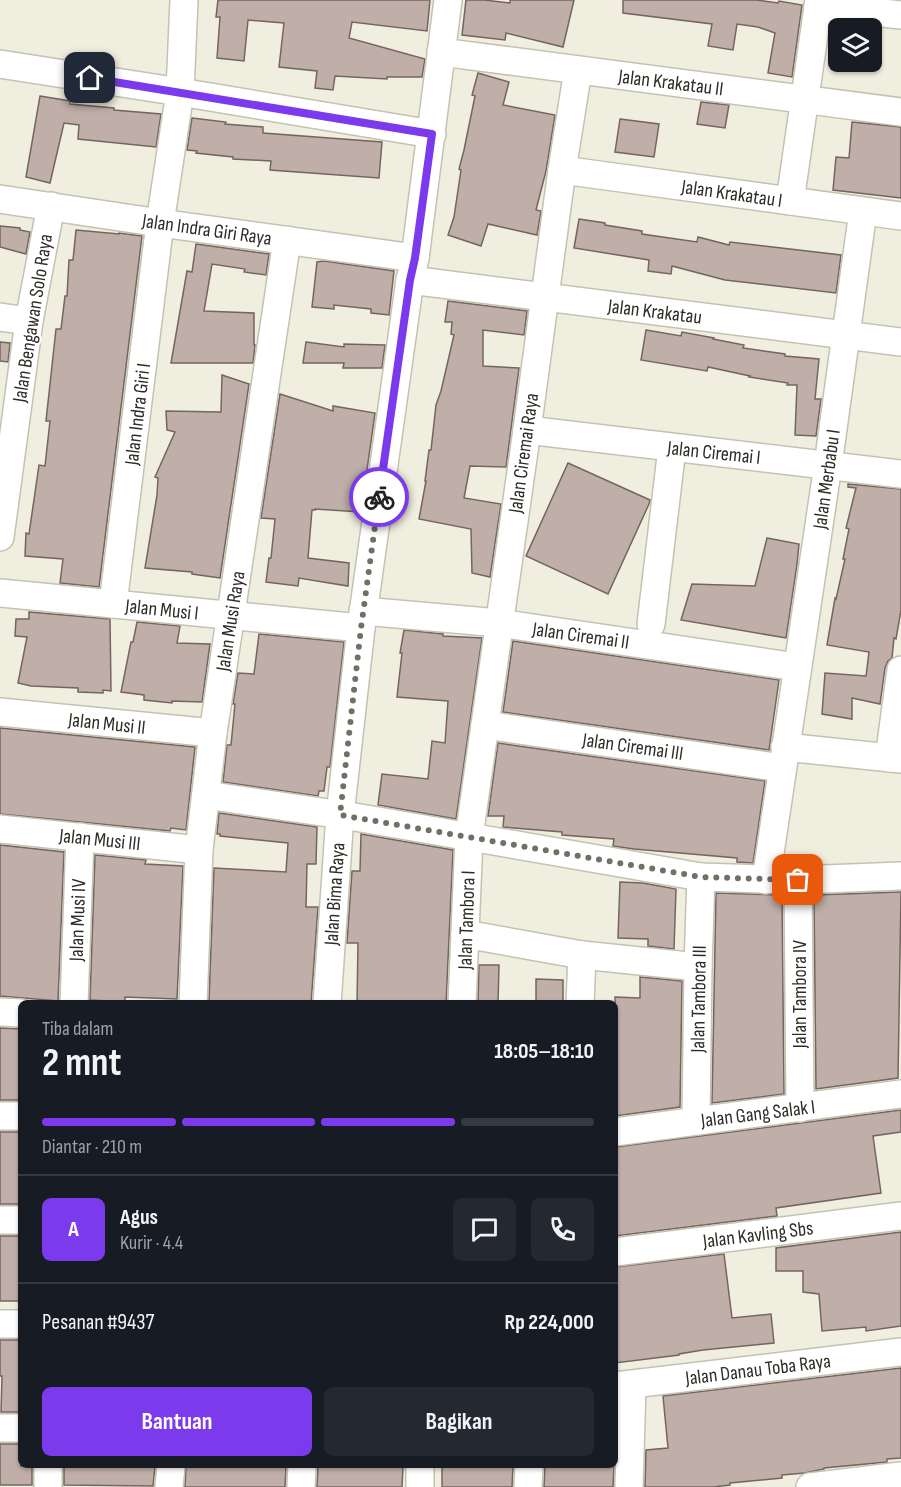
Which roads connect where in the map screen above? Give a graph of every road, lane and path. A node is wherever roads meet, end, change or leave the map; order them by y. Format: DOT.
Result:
graph roads {
  1 [pos="184,0"];
  2 [pos="442,1"];
  3 [pos="819,3"];
  4 [pos="901,15"];
  5 [pos="441,52"];
  6 [pos="0,64"];
  7 [pos="578,70"];
  8 [pos="180,92"];
  9 [pos="806,99"];
  10 [pos="901,112"];
  11 [pos="432,134"];
  12 [pos="562,170"];
  13 [pos="0,199"];
  14 [pos="790,201"];
  15 [pos="51,206"];
  16 [pos="864,211"];
  17 [pos="901,216"];
  18 [pos="160,223"];
  19 [pos="287,240"];
  20 [pos="412,269"];
  21 [pos="545,296"];
  22 [pos="0,317"];
  23 [pos="29,321"];
  24 [pos="847,335"];
  25 [pos="901,342"];
  26 [pos="527,430"];
  27 [pos="672,448"];
  28 [pos="828,465"];
  29 [pos="901,474"];
  30 [pos="0,537"];
  31 [pos="0,593"];
  32 [pos="114,604"];
  33 [pos="231,616"];
  34 [pos="362,619"];
  35 [pos="499,623"];
  36 [pos="651,624"];
  37 [pos="797,667"];
  38 [pos="901,670"];
  39 [pos="0,712"];
  40 [pos="485,725"];
  41 [pos="213,733"];
  42 [pos="784,758"];
  43 [pos="895,759"];
  44 [pos="206,795"];
  45 [pos="340,815"];
  46 [pos="0,829"];
  47 [pos="80,837"];
  48 [pos="469,837"];
  49 [pos="199,850"];
  50 [pos="901,876"];
  51 [pos="701,877"];
  52 [pos="766,880"];
  53 [pos="798,880"];
  54 [pos="465,934"];
  55 [pos="582,956"];
  56 [pos="698,967"];
  57 [pos="74,1000"];
  58 [pos="193,1000"];
  59 [pos="327,1000"];
  60 [pos="462,1000"];
  61 [pos="580,1000"];
  62 [pos="0,1012"];
  63 [pos="18,1013"];
  64 [pos="901,1095"];
  65 [pos="800,1107"];
  66 [pos="0,1116"];
  67 [pos="18,1116"];
  68 [pos="696,1121"];
  69 [pos="618,1132"];
  70 [pos="901,1216"];
  71 [pos="0,1220"];
  72 [pos="18,1220"];
  73 [pos="618,1252"];
  74 [pos="0,1324"];
  75 [pos="18,1324"];
  76 [pos="901,1352"];
  77 [pos="624,1386"];
  78 [pos="0,1428"];
  79 [pos="18,1428"];
  80 [pos="48,1468"];
  81 [pos="171,1468"];
  82 [pos="302,1468"];
  83 [pos="420,1468"];
  84 [pos="529,1468"];
  85 [pos="901,1476"];
  86 [pos="48,1487"];
  87 [pos="169,1487"];
  88 [pos="301,1487"];
  89 [pos="420,1487"];
  90 [pos="528,1487"];
  91 [pos="629,1487"];
  92 [pos="810,1487"];
  1 -- 8 [label="street, Jalan Indra Giri I"];
  2 -- 5 [label="street, Jalan Bima Raya"];
  3 -- 4 [label="street"];
  3 -- 9 [label="street"];
  5 -- 7 [label="street, Jalan Krakatau II"];
  5 -- 11 [label="street, Jalan Bima Raya"];
  6 -- 8 [label="street"];
  7 -- 9 [label="street, Jalan Krakatau II"];
  7 -- 12 [label="street, Jalan Ciremai Raya"];
  8 -- 11 [label="street"];
  8 -- 18 [label="street, Jalan Indra Giri I"];
  9 -- 10 [label="street, Jalan Krakatau II"];
  9 -- 14 [label="street"];
  11 -- 20 [label="street, Jalan Bima Raya"];
  12 -- 14 [label="street, Jalan Krakatau I"];
  12 -- 21 [label="street, Jalan Ciremai Raya"];
  13 -- 15 [label="street, Jalan Indra Giri Raya"];
  14 -- 16 [label="street, Jalan Krakatau I"];
  15 -- 18 [label="street, Jalan Indra Giri Raya"];
  15 -- 23 [label="street, Jalan Bengawan Solo Raya"];
  16 -- 17 [label="street, Jalan Krakatau I"];
  16 -- 24 [label="street, Jalan Merbabu I"];
  18 -- 19 [label="street, Jalan Indra Giri Raya"];
  18 -- 32 [label="street, Jalan Indra Giri I"];
  19 -- 20 [label="street, Jalan Indra Giri Raya"];
  19 -- 33 [label="street, Jalan Musi Raya"];
  20 -- 21 [label="street, Jalan Krakatau"];
  20 -- 34 [label="street, Jalan Bima Raya"];
  21 -- 24 [label="street, Jalan Krakatau"];
  21 -- 26 [label="street, Jalan Ciremai Raya"];
  22 -- 23 [label="street"];
  23 -- 30 [label="street, Jalan Bengawan Solo Raya"];
  24 -- 25 [label="street, Jalan Krakatau"];
  24 -- 28 [label="street, Jalan Merbabu I"];
  26 -- 27 [label="street, Jalan Ciremai I"];
  26 -- 35 [label="street, Jalan Ciremai Raya"];
  27 -- 28 [label="street, Jalan Ciremai I"];
  27 -- 36 [label="street"];
  28 -- 29 [label="street, Jalan Ciremai I"];
  28 -- 37 [label="street, Jalan Merbabu I"];
  31 -- 32 [label="street, Jalan Musi I"];
  32 -- 33 [label="street, Jalan Musi I"];
  33 -- 34 [label="street, Jalan Musi I"];
  33 -- 41 [label="street, Jalan Musi Raya"];
  34 -- 35 [label="street, Jalan Ciremai II"];
  34 -- 45 [label="street, Jalan Bima Raya"];
  35 -- 37 [label="street, Jalan Ciremai II"];
  35 -- 40 [label="street, Jalan Ciremai Raya"];
  37 -- 42 [label="street, Jalan Merbabu I"];
  38 -- 43 [label="street"];
  39 -- 41 [label="street, Jalan Musi II"];
  40 -- 42 [label="street, Jalan Ciremai III"];
  40 -- 48 [label="street, Jalan Ciremai Raya"];
  41 -- 44 [label="street, Jalan Musi Raya"];
  42 -- 43 [label="street"];
  42 -- 52 [label="street, Jalan Merbabu I"];
  44 -- 45 [label="street"];
  44 -- 49 [label="street, Jalan Musi Raya"];
  45 -- 48 [label="street"];
  45 -- 59 [label="street, Jalan Bima Raya"];
  46 -- 47 [label="street, Jalan Musi III"];
  47 -- 49 [label="street, Jalan Musi III"];
  47 -- 57 [label="street, Jalan Musi IV"];
  48 -- 51 [label="street"];
  48 -- 54 [label="street, Jalan Tambora I"];
  49 -- 58 [label="street, Jalan Musi Raya"];
  50 -- 53 [label="street"];
  51 -- 52 [label="street"];
  51 -- 56 [label="street, Jalan Tambora III"];
  52 -- 53 [label="street"];
  53 -- 65 [label="street, Jalan Tambora IV"];
  54 -- 55 [label="street"];
  54 -- 60 [label="street, Jalan Tambora I"];
  55 -- 56 [label="street"];
  55 -- 61 [label="street"];
  56 -- 68 [label="street, Jalan Tambora III"];
  62 -- 63 [label="street"];
  64 -- 65 [label="street, Jalan Gang Salak I"];
  65 -- 68 [label="street, Jalan Gang Salak I"];
  66 -- 67 [label="street"];
  68 -- 69 [label="street, Jalan Gang Salak I"];
  70 -- 73 [label="street, Jalan Kavling Sbs"];
  71 -- 72 [label="street"];
  74 -- 75 [label="street"];
  76 -- 77 [label="street, Jalan Danau Toba Raya"];
  77 -- 91 [label="street"];
  78 -- 79 [label="street"];
  80 -- 86 [label="street"];
  81 -- 87 [label="street"];
  82 -- 88 [label="street"];
  83 -- 89 [label="street"];
  84 -- 90 [label="street"];
  85 -- 92 [label="street"];
}
